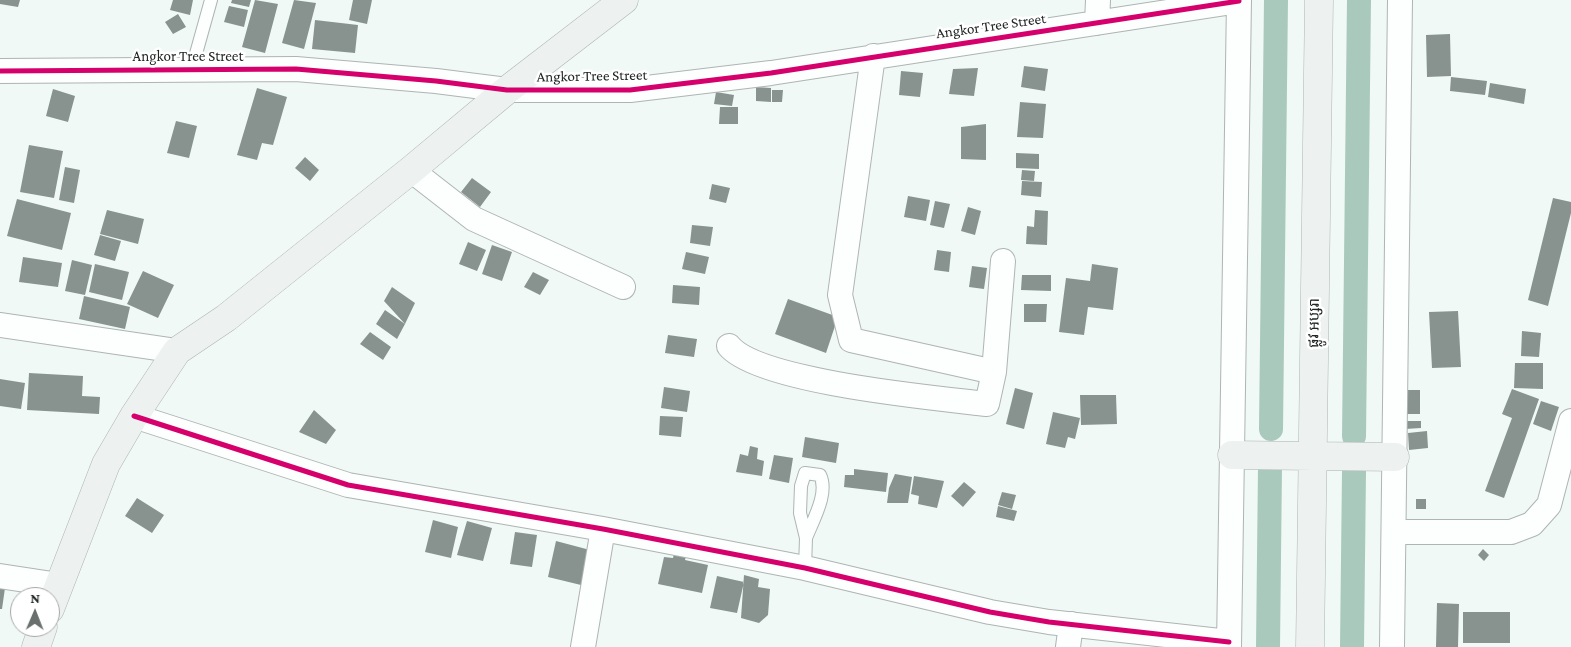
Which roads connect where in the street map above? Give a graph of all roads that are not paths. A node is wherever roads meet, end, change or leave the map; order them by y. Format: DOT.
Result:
graph roads {
  1 [pos="211,0"];
  2 [pos="624,0"];
  3 [pos="1319,0"];
  4 [pos="1400,0"];
  5 [pos="1239,1"];
  6 [pos="1097,12"];
  7 [pos="873,56"];
  8 [pos="192,68"];
  9 [pos="0,71"];
  10 [pos="507,90"];
  11 [pos="412,170"];
  12 [pos="1003,261"];
  13 [pos="623,287"];
  14 [pos="1,325"];
  15 [pos="729,346"];
  16 [pos="177,351"];
  17 [pos="994,372"];
  18 [pos="134,416"];
  19 [pos="1571,422"];
  20 [pos="1232,455"];
  21 [pos="1313,456"];
  22 [pos="1395,457"];
  23 [pos="603,529"];
  24 [pos="1394,532"];
  25 [pos="806,538"];
  26 [pos="805,568"];
  27 [pos="0,576"];
  28 [pos="28,587"];
  29 [pos="58,587"];
  30 [pos="1071,624"];
  31 [pos="1229,644"];
  32 [pos="583,647"];
  33 [pos="1068,647"];
  34 [pos="1310,647"];
  35 [pos="1392,647"];
  1 -- 8 [label="lane"];
  2 -- 10 [label="street"];
  3 -- 21 [label="street, ផ្លូវ អប្សរា"];
  4 -- 22 [label="street"];
  5 -- 6 [label="street, Angkor Tree Street"];
  5 -- 20 [label="street"];
  6 -- 7 [label="street, Angkor Tree Street"];
  7 -- 10 [label="street, Angkor Tree Street"];
  7 -- 17 [label="street"];
  8 -- 9 [label="street, Angkor Tree Street"];
  8 -- 10 [label="street, Angkor Tree Street"];
  10 -- 11 [label="street"];
  11 -- 13 [label="street"];
  11 -- 16 [label="street"];
  12 -- 17 [label="street"];
  14 -- 16 [label="street"];
  15 -- 17 [label="street"];
  16 -- 18 [label="street"];
  18 -- 23 [label="street"];
  18 -- 29 [label="street"];
  19 -- 24 [label="street"];
  20 -- 21 [label="street"];
  20 -- 31 [label="street"];
  21 -- 22 [label="street"];
  21 -- 34 [label="street, ផ្លូវ អប្សរា"];
  22 -- 24 [label="street"];
  23 -- 26 [label="street"];
  23 -- 32 [label="street"];
  24 -- 35 [label="street"];
  25 -- 26 [label="lane"];
  26 -- 30 [label="street"];
  27 -- 28 [label="street"];
  30 -- 31 [label="street"];
  30 -- 33 [label="street"];
}
